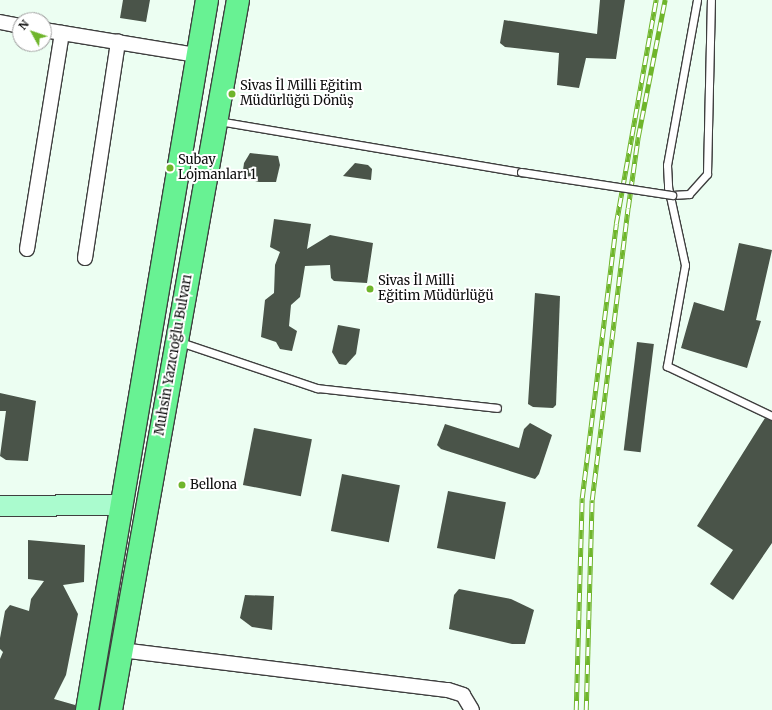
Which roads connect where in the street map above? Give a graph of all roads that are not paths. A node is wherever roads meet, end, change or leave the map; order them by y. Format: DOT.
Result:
graph roads {
  1 [pos="207,0"];
  2 [pos="238,0"];
  3 [pos="697,0"];
  4 [pos="711,0"];
  5 [pos="0,22"];
  6 [pos="12,24"];
  7 [pos="52,31"];
  8 [pos="62,33"];
  9 [pos="118,42"];
  10 [pos="197,55"];
  11 [pos="216,121"];
  12 [pos="27,249"];
  13 [pos="85,258"];
  14 [pos="176,341"];
  15 [pos="497,408"];
  16 [pos="772,416"];
  17 [pos="0,506"];
  18 [pos="120,506"];
  19 [pos="121,650"];
  20 [pos="87,710"];
  21 [pos="111,710"];
  22 [pos="472,710"];
  1 -- 10 [label="main road"];
  2 -- 11 [label="main road, Muhsin Yazıcıoğlu Bulvarı"];
  3 -- 16 [label="lane"];
  4 -- 11 [label="lane, bridge"];
  5 -- 6 [label="street"];
  7 -- 8 [label="street"];
  8 -- 9 [label="street"];
  8 -- 12 [label="street"];
  9 -- 10 [label="street"];
  9 -- 13 [label="street"];
  10 -- 18 [label="main road"];
  11 -- 14 [label="main road, Muhsin Yazıcıoğlu Bulvarı"];
  14 -- 15 [label="lane"];
  14 -- 19 [label="main road, Muhsin Yazıcıoğlu Bulvarı"];
  17 -- 18 [label="street"];
  18 -- 20 [label="main road"];
  19 -- 21 [label="main road, Muhsin Yazıcıoğlu Bulvarı"];
  19 -- 22 [label="street"];
}
